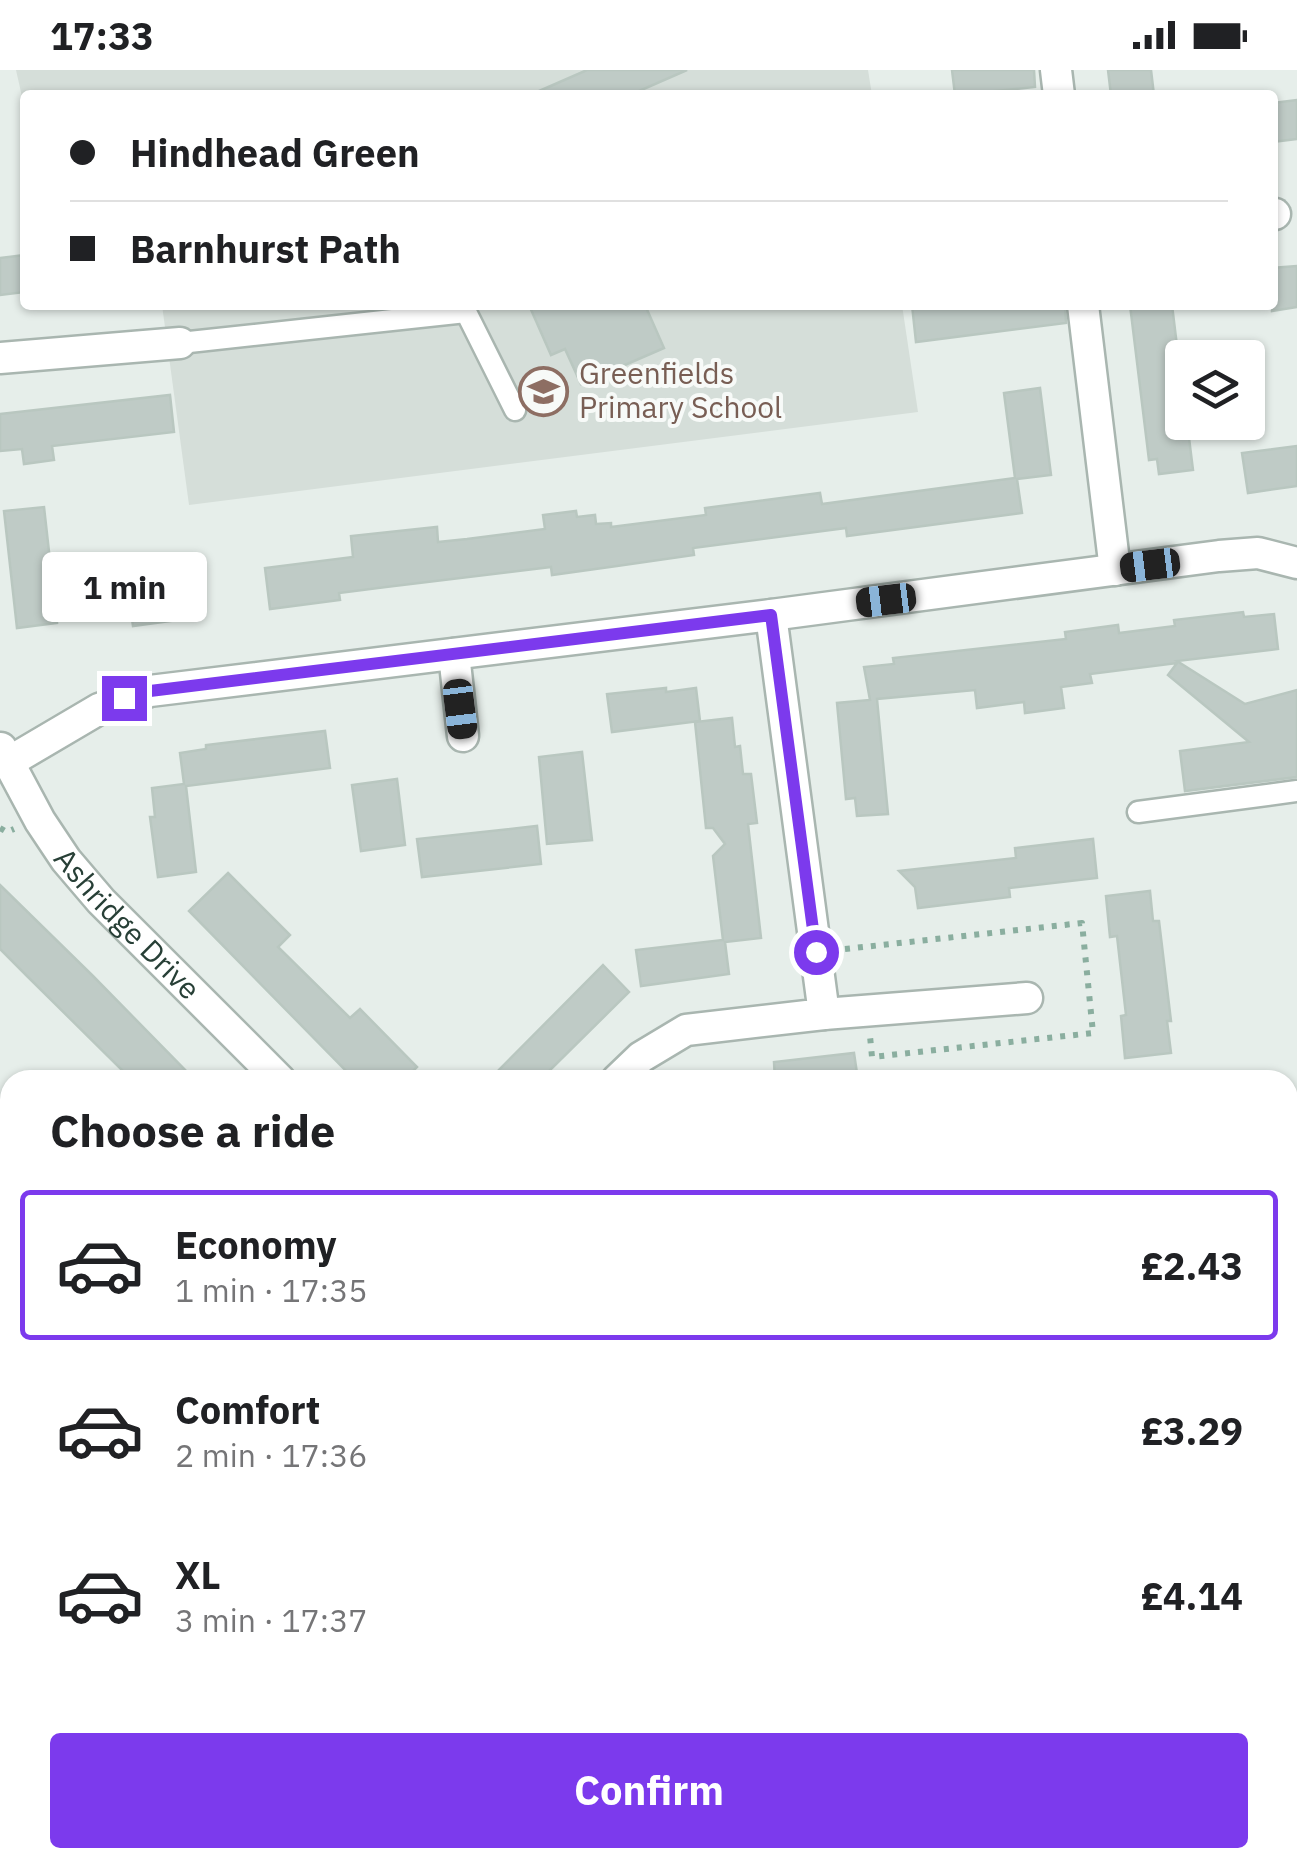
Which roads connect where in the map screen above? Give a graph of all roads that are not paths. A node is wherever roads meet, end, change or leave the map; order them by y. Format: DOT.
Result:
graph roads {
  1 [pos="1084,310"];
  2 [pos="180,343"];
  3 [pos="0,358"];
  4 [pos="515,410"];
  5 [pos="1297,563"];
  6 [pos="1115,570"];
  7 [pos="771,615"];
  8 [pos="454,654"];
  9 [pos="464,736"];
  10 [pos="4,753"];
  11 [pos="1297,792"];
  12 [pos="1138,812"];
  13 [pos="1027,998"];
  14 [pos="824,1014"];
  15 [pos="270,1070"];
  16 [pos="627,1070"];
  1 -- 6 [label="street"];
  2 -- 3 [label="street"];
  2 -- 4 [label="lane"];
  5 -- 6 [label="street"];
  6 -- 7 [label="street"];
  7 -- 8 [label="street"];
  7 -- 14 [label="street"];
  8 -- 9 [label="street"];
  8 -- 10 [label="street"];
  10 -- 15 [label="street, Ashridge Drive"];
  11 -- 12 [label="lane"];
  13 -- 14 [label="street"];
  14 -- 16 [label="street"];
}
